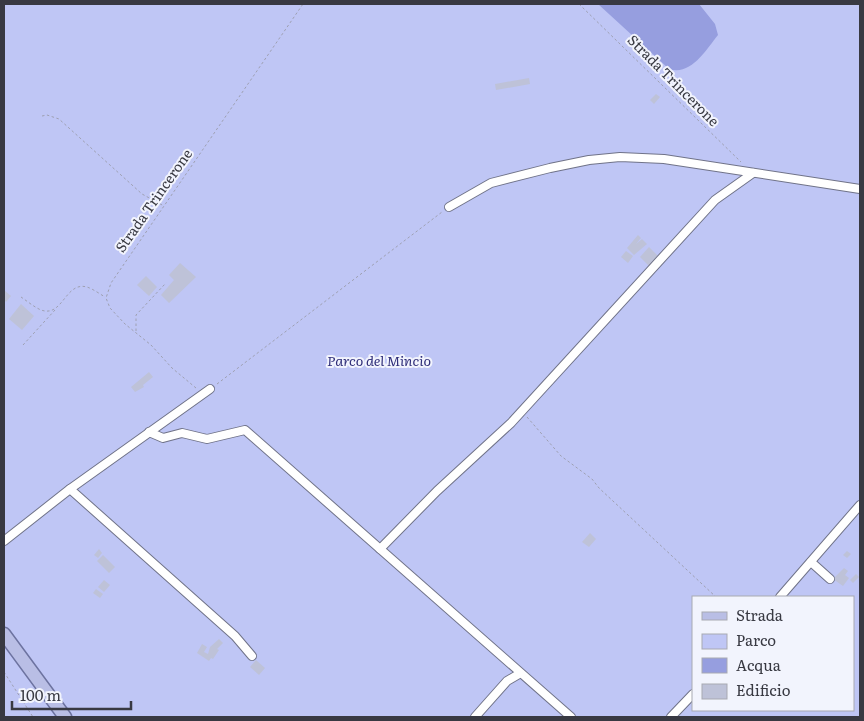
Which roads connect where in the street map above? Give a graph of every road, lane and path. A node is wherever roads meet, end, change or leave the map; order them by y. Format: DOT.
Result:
graph roads {
  1 [pos="303,4"];
  2 [pos="579,4"];
  3 [pos="42,116"];
  4 [pos="753,173"];
  5 [pos="860,189"];
  6 [pos="165,206"];
  7 [pos="449,207"];
  8 [pos="165,284"];
  9 [pos="21,296"];
  10 [pos="106,298"];
  11 [pos="55,310"];
  12 [pos="137,333"];
  13 [pos="23,345"];
  14 [pos="210,389"];
  15 [pos="203,395"];
  16 [pos="521,411"];
  17 [pos="149,432"];
  18 [pos="70,489"];
  19 [pos="860,506"];
  20 [pos="4,541"];
  21 [pos="380,550"];
  22 [pos="811,562"];
  23 [pos="830,579"];
  24 [pos="715,596"];
  25 [pos="781,596"];
  26 [pos="4,634"];
  27 [pos="252,656"];
  28 [pos="4,672"];
  29 [pos="519,674"];
  30 [pos="692,695"];
  31 [pos="33,717"];
  32 [pos="65,717"];
  33 [pos="476,717"];
  34 [pos="571,717"];
  35 [pos="671,717"];
  1 -- 6 [label="path, Strada Trincerone"];
  2 -- 4 [label="path, Strada Trincerone"];
  3 -- 6 [label="path"];
  4 -- 5 [label="street"];
  4 -- 7 [label="street"];
  4 -- 16 [label="street"];
  6 -- 10 [label="path, Strada Trincerone"];
  7 -- 14 [label="path"];
  8 -- 12 [label="path"];
  9 -- 11 [label="path"];
  10 -- 11 [label="path"];
  10 -- 12 [label="path"];
  11 -- 13 [label="path"];
  12 -- 15 [label="path"];
  14 -- 15 [label="street"];
  15 -- 17 [label="street"];
  16 -- 21 [label="street"];
  16 -- 24 [label="path"];
  17 -- 18 [label="street"];
  17 -- 21 [label="street"];
  18 -- 20 [label="street"];
  18 -- 27 [label="street"];
  19 -- 22 [label="street"];
  21 -- 29 [label="street"];
  22 -- 23 [label="street"];
  22 -- 25 [label="street"];
  26 -- 32 [label="main road"];
  28 -- 31 [label="path"];
  29 -- 33 [label="street"];
  29 -- 34 [label="street"];
  30 -- 35 [label="street"];
}
